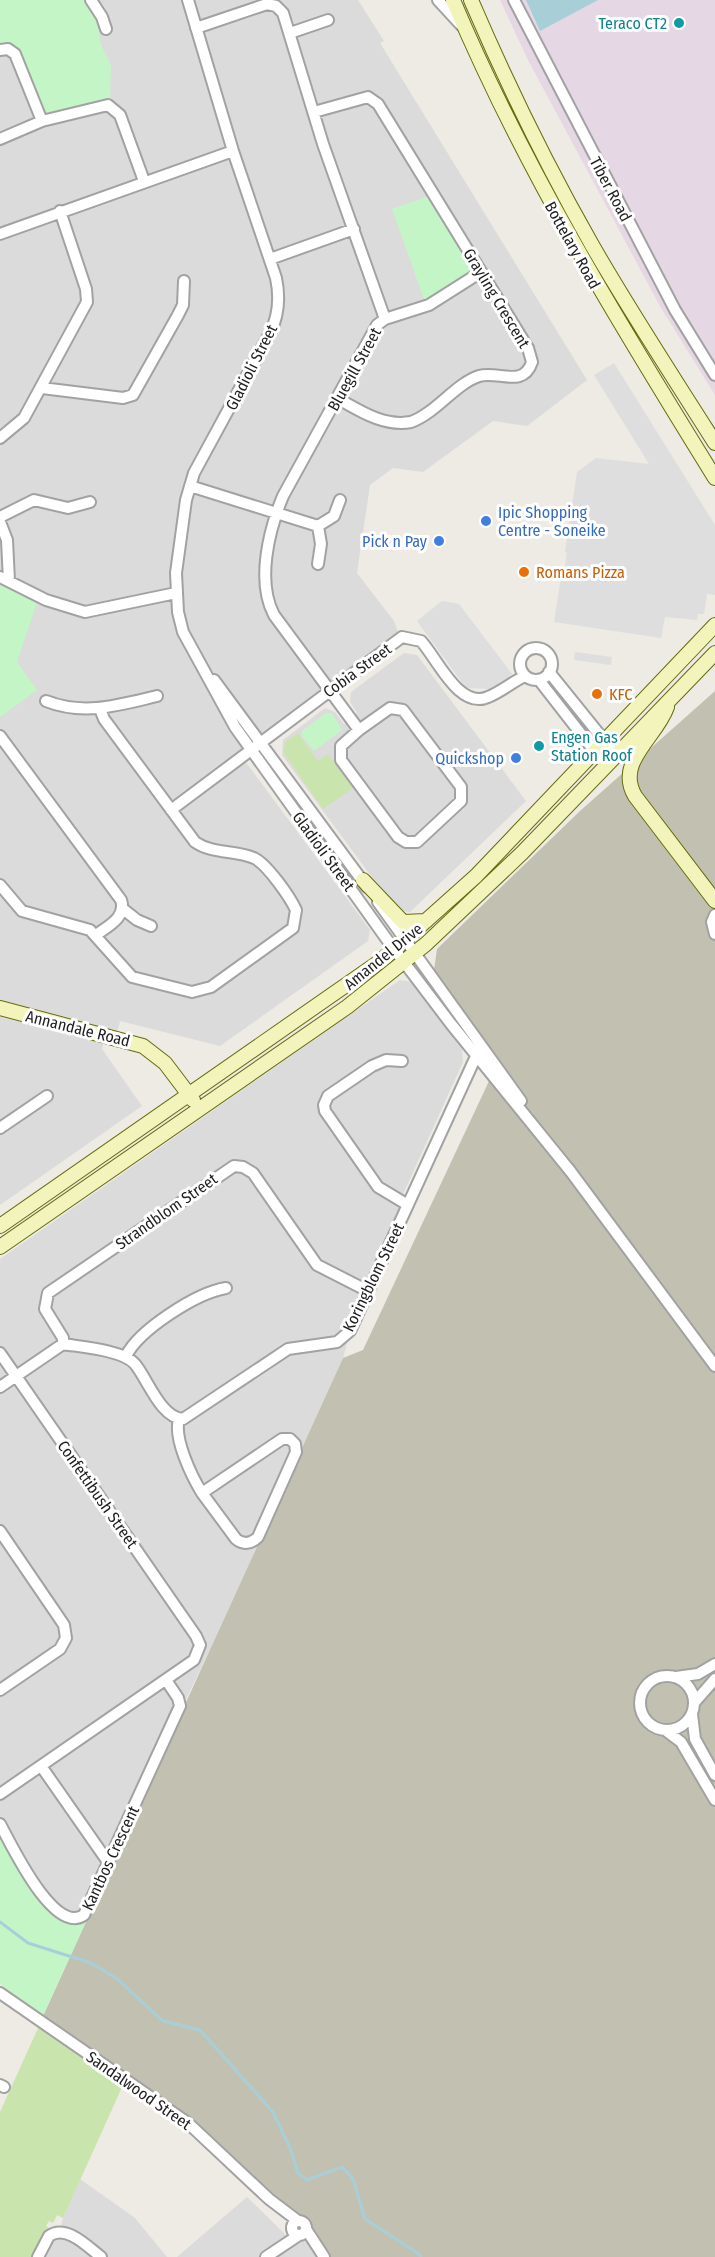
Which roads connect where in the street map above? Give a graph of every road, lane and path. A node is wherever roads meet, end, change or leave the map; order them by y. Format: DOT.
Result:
graph roads {
  1 [pos="91,0"];
  2 [pos="188,0"];
  3 [pos="438,0"];
  4 [pos="453,0"];
  5 [pos="471,0"];
  6 [pos="514,0"];
  7 [pos="328,20"];
  8 [pos="196,28"];
  9 [pos="106,29"];
  10 [pos="290,33"];
  11 [pos="466,33"];
  12 [pos="0,50"];
  13 [pos="314,112"];
  14 [pos="42,122"];
  15 [pos="0,139"];
  16 [pos="233,151"];
  17 [pos="144,181"];
  18 [pos="60,211"];
  19 [pos="354,229"];
  20 [pos="0,234"];
  21 [pos="270,259"];
  22 [pos="482,272"];
  23 [pos="184,281"];
  24 [pos="385,319"];
  25 [pos="715,375"];
  26 [pos="42,388"];
  27 [pos="681,389"];
  28 [pos="337,398"];
  29 [pos="715,432"];
  30 [pos="0,438"];
  31 [pos="715,444"];
  32 [pos="713,476"];
  33 [pos="190,486"];
  34 [pos="340,500"];
  35 [pos="90,502"];
  36 [pos="277,513"];
  37 [pos="0,519"];
  38 [pos="318,526"];
  39 [pos="318,564"];
  40 [pos="4,579"];
  41 [pos="176,593"];
  42 [pos="714,625"];
  43 [pos="715,653"];
  44 [pos="523,672"];
  45 [pos="549,672"];
  46 [pos="539,680"];
  47 [pos="329,690"];
  48 [pos="157,696"];
  49 [pos="46,701"];
  50 [pos="668,702"];
  51 [pos="100,709"];
  52 [pos="359,730"];
  53 [pos="0,736"];
  54 [pos="605,743"];
  55 [pos="256,746"];
  56 [pos="594,753"];
  57 [pos="616,755"];
  58 [pos="606,766"];
  59 [pos="171,810"];
  60 [pos="363,880"];
  61 [pos="0,885"];
  62 [pos="715,901"];
  63 [pos="123,909"];
  64 [pos="715,915"];
  65 [pos="428,920"];
  66 [pos="151,926"];
  67 [pos="715,934"];
  68 [pos="96,935"];
  69 [pos="400,945"];
  70 [pos="410,957"];
  71 [pos="0,1008"];
  72 [pos="481,1044"];
  73 [pos="476,1056"];
  74 [pos="402,1061"];
  75 [pos="190,1095"];
  76 [pos="47,1096"];
  77 [pos="200,1109"];
  78 [pos="0,1128"];
  79 [pos="571,1172"];
  80 [pos="408,1205"];
  81 [pos="0,1226"];
  82 [pos="0,1248"];
  83 [pos="226,1288"];
  84 [pos="368,1291"];
  85 [pos="63,1344"];
  86 [pos="0,1353"];
  87 [pos="126,1356"];
  88 [pos="715,1366"];
  89 [pos="16,1375"];
  90 [pos="0,1387"];
  91 [pos="179,1419"];
  92 [pos="202,1492"];
  93 [pos="0,1531"];
  94 [pos="715,1664"];
  95 [pos="673,1676"];
  96 [pos="715,1678"];
  97 [pos="166,1680"];
  98 [pos="0,1690"];
  99 [pos="693,1708"];
  100 [pos="665,1730"];
  101 [pos="40,1766"];
  102 [pos="715,1775"];
  103 [pos="0,1794"];
  104 [pos="715,1800"];
  105 [pos="0,1824"];
  106 [pos="108,1862"];
  107 [pos="0,1993"];
  108 [pos="298,2229"];
  109 [pos="38,2257"];
  110 [pos="101,2257"];
  111 [pos="266,2257"];
  112 [pos="324,2257"];
  1 -- 9 [label="street"];
  2 -- 8 [label="street, Gladioli Street"];
  3 -- 11 [label="street"];
  4 -- 11 [label="street, Bottelary Road"];
  5 -- 27 [label="street, Bottelary Road"];
  6 -- 25 [label="street, Tiber Road"];
  7 -- 10 [label="street"];
  8 -- 10 [label="street, Bluegill Street"];
  8 -- 16 [label="street, Gladioli Street"];
  10 -- 13 [label="street, Bluegill Street"];
  11 -- 32 [label="street, Bottelary Road"];
  12 -- 14 [label="street"];
  13 -- 19 [label="street, Bluegill Street"];
  13 -- 22 [label="street, Grayling Crescent"];
  14 -- 15 [label="street"];
  14 -- 17 [label="street"];
  16 -- 17 [label="street"];
  16 -- 21 [label="street, Gladioli Street"];
  17 -- 18 [label="street"];
  18 -- 20 [label="street"];
  18 -- 26 [label="street"];
  19 -- 21 [label="street"];
  19 -- 24 [label="street, Bluegill Street"];
  21 -- 33 [label="street, Gladioli Street"];
  22 -- 24 [label="street"];
  22 -- 28 [label="street, Grayling Crescent"];
  23 -- 26 [label="street"];
  24 -- 28 [label="street, Bluegill Street"];
  26 -- 30 [label="street"];
  27 -- 29 [label="street"];
  27 -- 31 [label="street, Bottelary Road"];
  28 -- 36 [label="street, Bluegill Street"];
  33 -- 36 [label="street"];
  33 -- 41 [label="street, Gladioli Street"];
  34 -- 38 [label="street"];
  35 -- 37 [label="street"];
  36 -- 38 [label="street"];
  36 -- 47 [label="street, Bluegill Street"];
  37 -- 40 [label="street"];
  38 -- 39 [label="street"];
  40 -- 41 [label="street"];
  41 -- 55 [label="street, Gladioli Street"];
  42 -- 54 [label="street, Amandel Drive"];
  43 -- 50 [label="street, Amandel Drive"];
  44 -- 45 [label="street"];
  44 -- 46 [label="street"];
  44 -- 47 [label="street, Cobia Street"];
  45 -- 46 [label="street"];
  45 -- 54 [label="street"];
  46 -- 56 [label="street"];
  47 -- 52 [label="street, Bluegill Street"];
  47 -- 55 [label="street, Cobia Street"];
  48 -- 51 [label="street"];
  49 -- 51 [label="street"];
  50 -- 57 [label="street, Amandel Drive"];
  50 -- 62 [label="street"];
  51 -- 59 [label="street"];
  52 -- 52 [label="street"];
  53 -- 63 [label="street"];
  54 -- 56 [label="street, Amandel Drive"];
  54 -- 57 [label="street"];
  55 -- 59 [label="street, Cobia Street"];
  55 -- 60 [label="street, Gladioli Street"];
  55 -- 69 [label="street, Gladioli Street"];
  56 -- 58 [label="street"];
  56 -- 65 [label="street, Amandel Drive"];
  57 -- 58 [label="street, Amandel Drive"];
  58 -- 70 [label="street, Amandel Drive"];
  59 -- 68 [label="street"];
  60 -- 65 [label="street"];
  60 -- 69 [label="street, Gladioli Street"];
  61 -- 68 [label="street"];
  63 -- 66 [label="street"];
  63 -- 68 [label="street"];
  64 -- 67 [label="street"];
  65 -- 69 [label="street, Amandel Drive"];
  69 -- 70 [label="street"];
  69 -- 75 [label="street, Amandel Drive"];
  70 -- 72 [label="street"];
  70 -- 73 [label="street"];
  70 -- 77 [label="street, Amandel Drive"];
  71 -- 75 [label="street, Annandale Road"];
  72 -- 73 [label="street, Koringblom Street"];
  72 -- 79 [label="street"];
  73 -- 79 [label="street"];
  73 -- 80 [label="street, Koringblom Street"];
  74 -- 80 [label="street"];
  75 -- 77 [label="street, Annandale Road"];
  75 -- 81 [label="street, Amandel Drive"];
  76 -- 78 [label="street"];
  77 -- 82 [label="street, Amandel Drive"];
  79 -- 88 [label="street"];
  80 -- 84 [label="street, Koringblom Street"];
  83 -- 87 [label="street"];
  84 -- 85 [label="street, Strandblom Street"];
  84 -- 91 [label="street, Koringblom Street"];
  85 -- 87 [label="street"];
  85 -- 89 [label="street"];
  86 -- 89 [label="street, Confettibush Street"];
  87 -- 91 [label="street"];
  89 -- 90 [label="street"];
  89 -- 97 [label="street, Confettibush Street"];
  91 -- 92 [label="street"];
  92 -- 92 [label="street"];
  93 -- 98 [label="street"];
  94 -- 95 [label="street"];
  95 -- 99 [label="street"];
  95 -- 100 [label="street"];
  96 -- 99 [label="street"];
  97 -- 101 [label="street"];
  97 -- 106 [label="street, Kantbos Crescent"];
  99 -- 100 [label="street"];
  99 -- 102 [label="street"];
  100 -- 104 [label="street"];
  101 -- 103 [label="street"];
  101 -- 106 [label="street"];
  105 -- 106 [label="street, Kantbos Crescent"];
  107 -- 108 [label="street, Sandalwood Street"];
  108 -- 111 [label="street"];
  108 -- 112 [label="street, Sandalwood Street"];
  109 -- 110 [label="street"];
}
